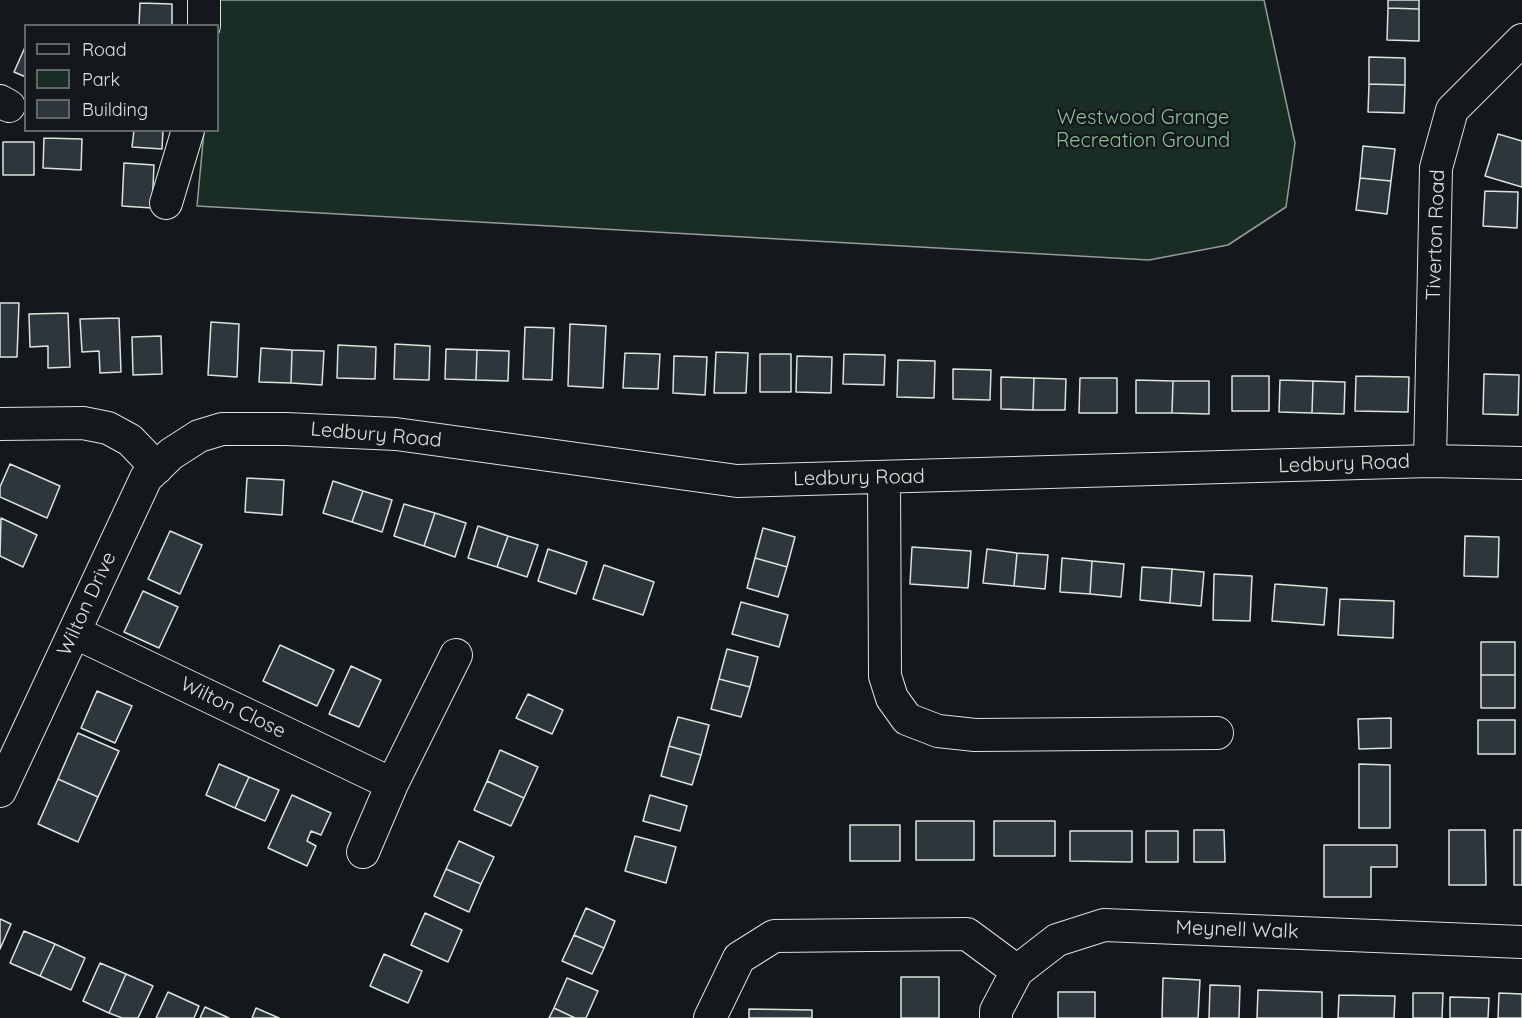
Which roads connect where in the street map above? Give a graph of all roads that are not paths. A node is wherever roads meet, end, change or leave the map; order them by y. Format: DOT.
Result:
graph roads {
  1 [pos="204,0"];
  2 [pos="204,24"];
  3 [pos="1522,40"];
  4 [pos="187,132"];
  5 [pos="166,203"];
  6 [pos="0,424"];
  7 [pos="200,436"];
  8 [pos="1430,461"];
  9 [pos="1522,463"];
  10 [pos="157,468"];
  11 [pos="884,478"];
  12 [pos="74,632"];
  13 [pos="456,655"];
  14 [pos="1217,733"];
  15 [pos="392,784"];
  16 [pos="0,791"];
  17 [pos="363,852"];
  18 [pos="1522,942"];
  19 [pos="1017,971"];
  20 [pos="710,1018"];
  21 [pos="996,1018"];
  1 -- 2 [label="street"];
  3 -- 8 [label="street, Tiverton Road"];
  4 -- 5 [label="street"];
  6 -- 10 [label="street"];
  7 -- 10 [label="street, Wilton Drive"];
  7 -- 11 [label="street, Ledbury Road"];
  8 -- 9 [label="street, Ledbury Road"];
  8 -- 11 [label="street, Ledbury Road"];
  10 -- 12 [label="street, Wilton Drive"];
  11 -- 14 [label="street"];
  12 -- 15 [label="street, Wilton Close"];
  12 -- 16 [label="street, Wilton Drive"];
  13 -- 15 [label="street"];
  15 -- 17 [label="street"];
  18 -- 19 [label="street, Meynell Walk"];
  19 -- 20 [label="street"];
  19 -- 21 [label="street, Meynell Walk"];
}
